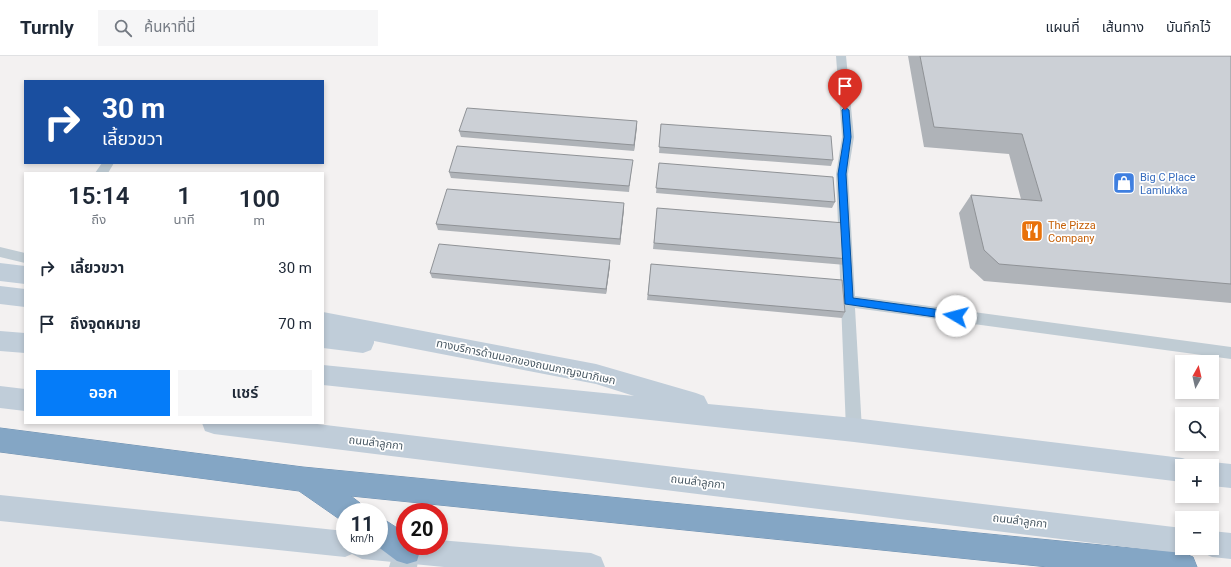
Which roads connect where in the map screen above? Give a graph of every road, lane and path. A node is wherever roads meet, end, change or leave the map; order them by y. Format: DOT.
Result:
graph roads {
  1 [pos="841,56"];
  2 [pos="0,252"];
  3 [pos="24,258"];
  4 [pos="0,272"];
  5 [pos="24,275"];
  6 [pos="0,295"];
  7 [pos="24,298"];
  8 [pos="849,301"];
  9 [pos="324,322"];
  10 [pos="324,338"];
  11 [pos="0,341"];
  12 [pos="24,343"];
  13 [pos="1231,353"];
  14 [pos="596,374"];
  15 [pos="324,375"];
  16 [pos="0,397"];
  17 [pos="24,400"];
  18 [pos="750,420"];
  19 [pos="222,424"];
  20 [pos="854,430"];
  21 [pos="0,440"];
  22 [pos="1175,469"];
  23 [pos="1219,475"];
  24 [pos="1231,476"];
  25 [pos="303,479"];
  26 [pos="338,503"];
  27 [pos="0,508"];
  28 [pos="1175,539"];
  29 [pos="388,541"];
  30 [pos="336,543"];
  31 [pos="1219,545"];
  32 [pos="1231,546"];
  33 [pos="388,554"];
  34 [pos="405,559"];
  35 [pos="591,567"];
  36 [pos="1183,567"];
  1 -- 8 [label="lane"];
  2 -- 3 [label="lane"];
  4 -- 5 [label="main road"];
  6 -- 7 [label="main road"];
  8 -- 13 [label="lane"];
  8 -- 20 [label="lane"];
  9 -- 14 [label="main road, ทางบริการด้านนอกของถนนกาญจนาภิเษก"];
  10 -- 14 [label="main road"];
  11 -- 12 [label="main road"];
  14 -- 18 [label="main road, ทางบริการด้านนอกของถนนกาญจนาภิเษก"];
  15 -- 18 [label="main road"];
  16 -- 17 [label="main road"];
  18 -- 20 [label="main road"];
  19 -- 28 [label="main road, ถนนลำลูกกา"];
  20 -- 22 [label="main road"];
  21 -- 25 [label="highway"];
  23 -- 24 [label="main road"];
  25 -- 26 [label="highway"];
  25 -- 36 [label="highway"];
  27 -- 30 [label="main road"];
  29 -- 34 [label="highway"];
  31 -- 32 [label="main road"];
  33 -- 34 [label="main road"];
  34 -- 35 [label="main road"];
}
